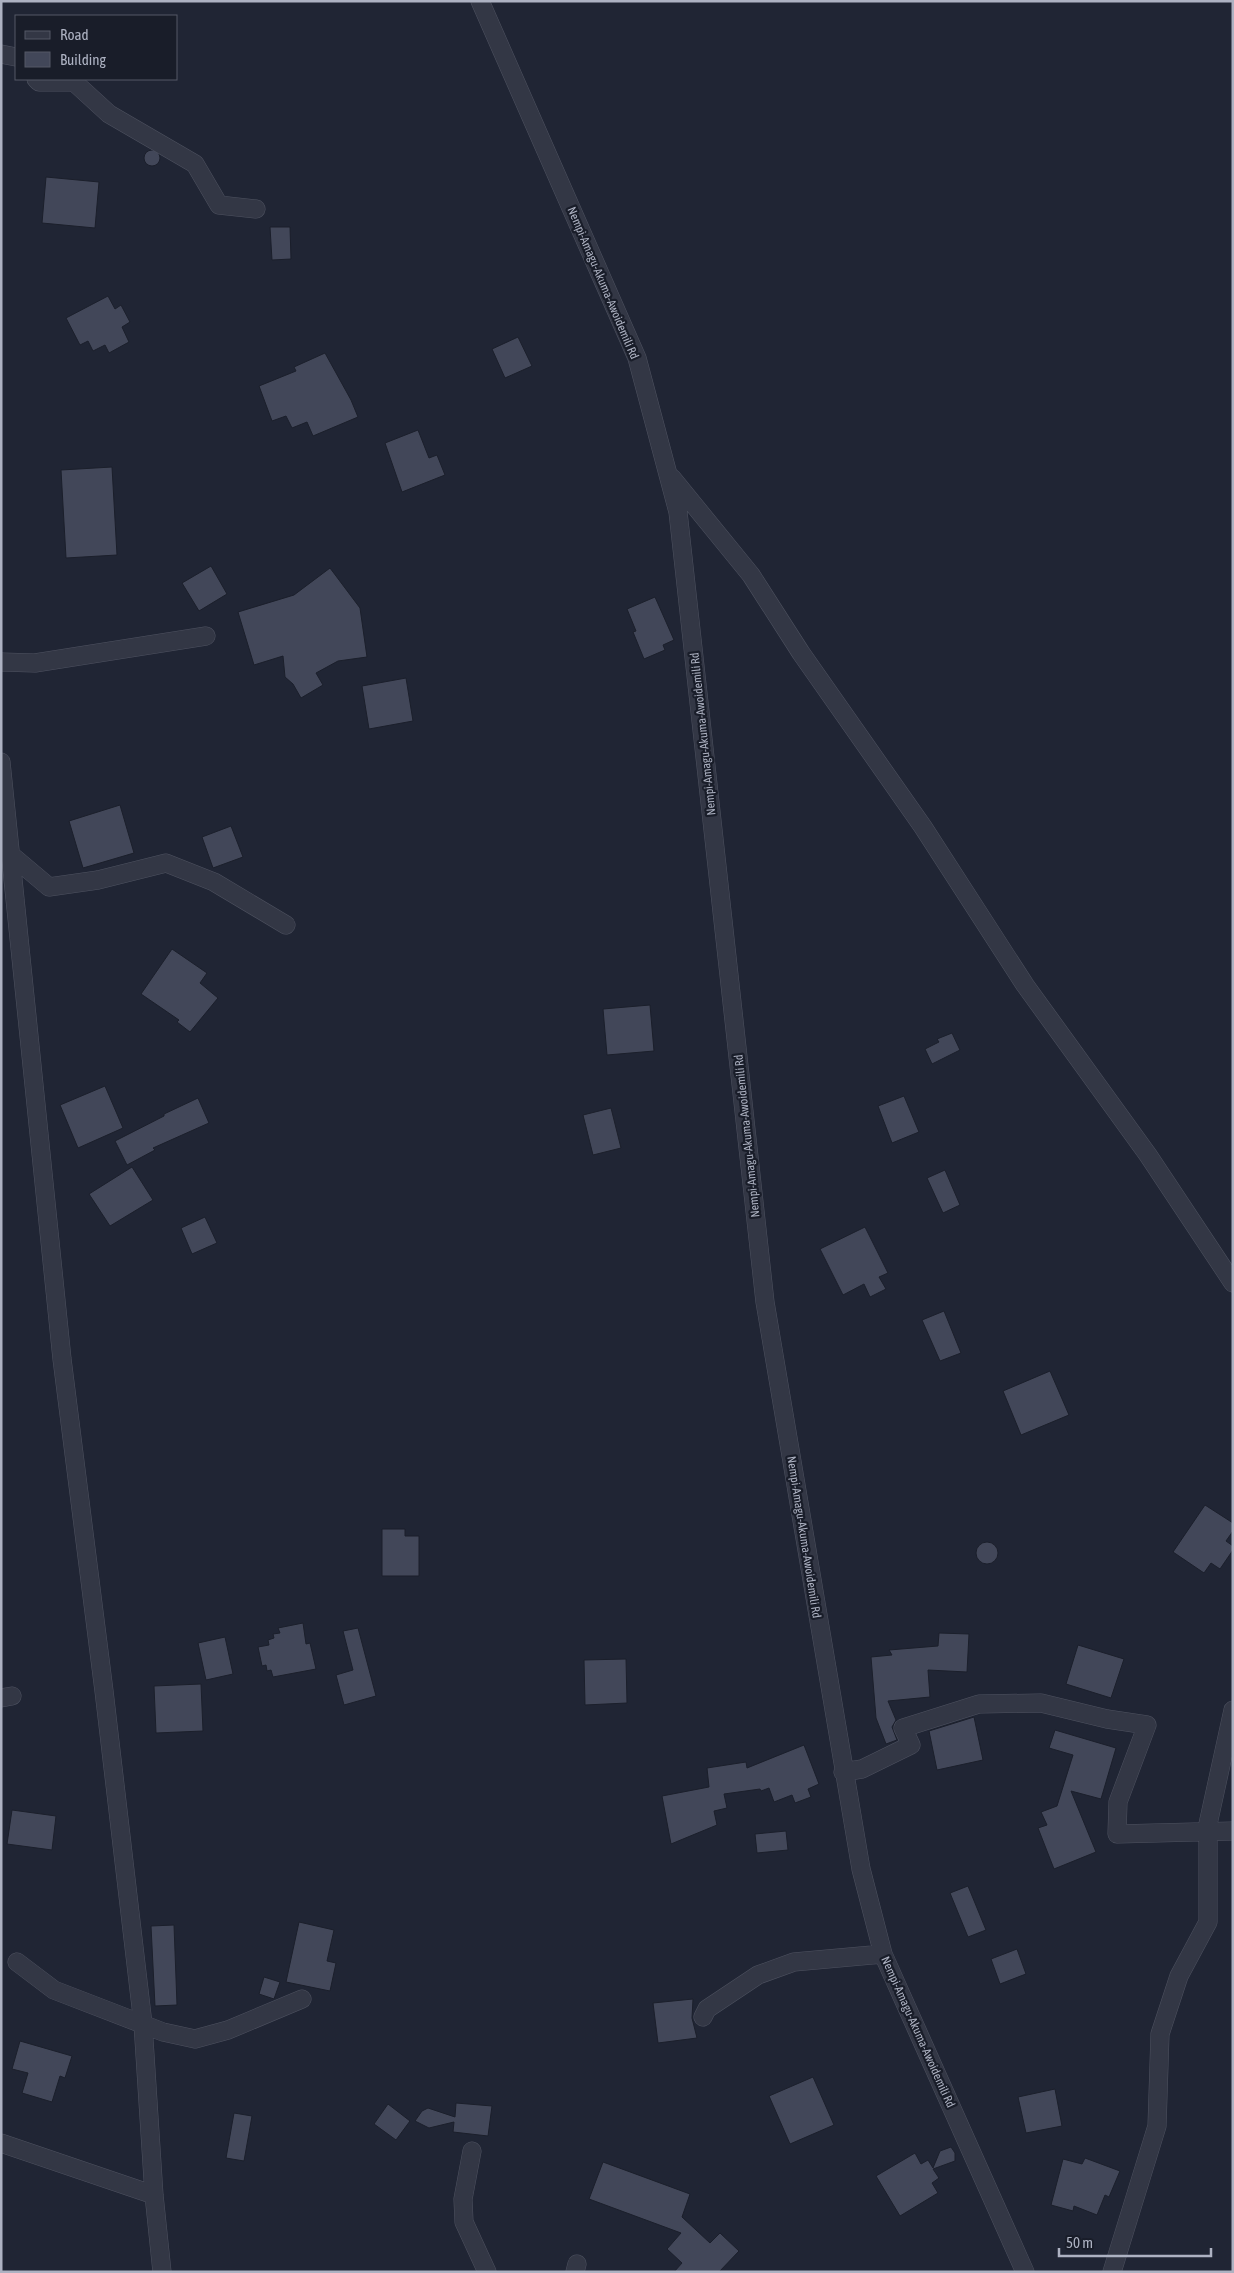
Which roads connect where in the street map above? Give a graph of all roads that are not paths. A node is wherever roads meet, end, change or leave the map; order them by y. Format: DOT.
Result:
graph roads {
  1 [pos="480,1"];
  2 [pos="1,54"];
  3 [pos="15,57"];
  4 [pos="37,80"];
  5 [pos="256,210"];
  6 [pos="667,473"];
  7 [pos="206,636"];
  8 [pos="1,662"];
  9 [pos="1,762"];
  10 [pos="6,854"];
  11 [pos="286,926"];
  12 [pos="1233,1283"];
  13 [pos="1233,1710"];
  14 [pos="844,1772"];
  15 [pos="1208,1831"];
  16 [pos="1233,1831"];
  17 [pos="883,1954"];
  18 [pos="17,1962"];
  19 [pos="302,1999"];
  20 [pos="703,2017"];
  21 [pos="142,2024"];
  22 [pos="1,2143"];
  23 [pos="472,2151"];
  24 [pos="154,2195"];
  25 [pos="162,2272"];
  26 [pos="487,2272"];
  27 [pos="1025,2272"];
  28 [pos="1112,2272"];
  1 -- 6 [label="street, Nempi-Amagu-Akuma-Awoidemili Rd"];
  2 -- 3 [label="street"];
  4 -- 5 [label="street"];
  6 -- 12 [label="street"];
  6 -- 14 [label="street, Nempi-Amagu-Akuma-Awoidemili Rd"];
  7 -- 8 [label="street"];
  9 -- 10 [label="street"];
  10 -- 11 [label="street"];
  10 -- 21 [label="street"];
  13 -- 15 [label="street"];
  14 -- 15 [label="street"];
  14 -- 17 [label="street, Nempi-Amagu-Akuma-Awoidemili Rd"];
  15 -- 16 [label="street"];
  15 -- 28 [label="street"];
  17 -- 20 [label="street"];
  17 -- 27 [label="street, Nempi-Amagu-Akuma-Awoidemili Rd"];
  18 -- 21 [label="street"];
  19 -- 21 [label="street"];
  21 -- 24 [label="street"];
  22 -- 24 [label="street"];
  23 -- 26 [label="street"];
  24 -- 25 [label="street"];
}
